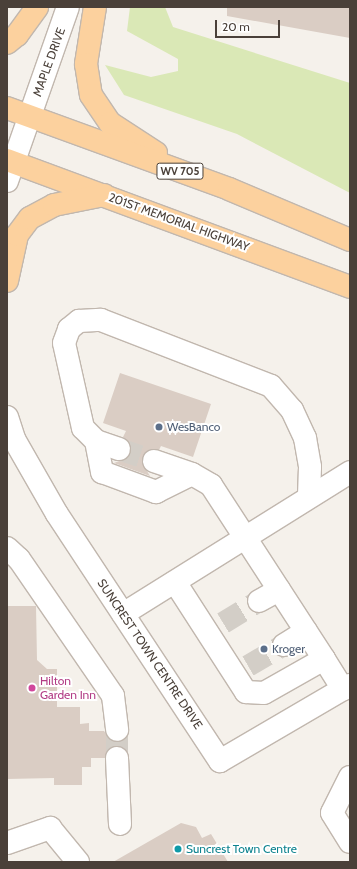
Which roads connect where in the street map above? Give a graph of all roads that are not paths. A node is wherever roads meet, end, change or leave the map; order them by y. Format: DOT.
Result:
graph roads {
  1 [pos="37,7"];
  2 [pos="68,7"];
  3 [pos="96,7"];
  4 [pos="7,43"];
  5 [pos="7,108"];
  6 [pos="29,116"];
  7 [pos="9,168"];
  8 [pos="229,189"];
  9 [pos="106,195"];
  10 [pos="350,240"];
  11 [pos="7,281"];
  12 [pos="350,287"];
  13 [pos="7,417"];
  14 [pos="96,441"];
  15 [pos="119,450"];
  16 [pos="154,461"];
  17 [pos="350,472"];
  18 [pos="192,474"];
  19 [pos="309,497"];
  20 [pos="247,536"];
  21 [pos="7,548"];
  22 [pos="175,582"];
  23 [pos="279,590"];
  24 [pos="259,601"];
  25 [pos="123,614"];
  26 [pos="306,631"];
  27 [pos="284,645"];
  28 [pos="324,659"];
  29 [pos="347,687"];
  30 [pos="117,730"];
  31 [pos="117,758"];
  32 [pos="350,777"];
  33 [pos="120,824"];
  34 [pos="350,842"];
  35 [pos="7,843"];
  36 [pos="78,862"];
  1 -- 4 [label="main road"];
  2 -- 6 [label="street, MAPLE DRIVE"];
  3 -- 8 [label="main road"];
  5 -- 6 [label="main road, WV 705"];
  6 -- 7 [label="street"];
  6 -- 8 [label="main road, WV 705"];
  7 -- 9 [label="main road, 201ST MEMORIAL HIGHWAY"];
  8 -- 10 [label="main road, WV 705"];
  9 -- 11 [label="main road"];
  9 -- 12 [label="main road, 201ST MEMORIAL HIGHWAY"];
  13 -- 25 [label="street, SUNCREST TOWN CENTRE DRIVE"];
  14 -- 15 [label="street"];
  14 -- 18 [label="street"];
  14 -- 19 [label="street"];
  16 -- 18 [label="street"];
  17 -- 19 [label="street"];
  18 -- 20 [label="street"];
  19 -- 20 [label="street"];
  20 -- 22 [label="street"];
  20 -- 23 [label="street"];
  21 -- 30 [label="street"];
  22 -- 25 [label="street"];
  22 -- 28 [label="street"];
  23 -- 24 [label="street"];
  23 -- 26 [label="street"];
  25 -- 29 [label="street, SUNCREST TOWN CENTRE DRIVE"];
  26 -- 27 [label="street"];
  26 -- 28 [label="street"];
  28 -- 29 [label="street"];
  31 -- 33 [label="street"];
  32 -- 34 [label="street"];
  35 -- 36 [label="street"];
}
